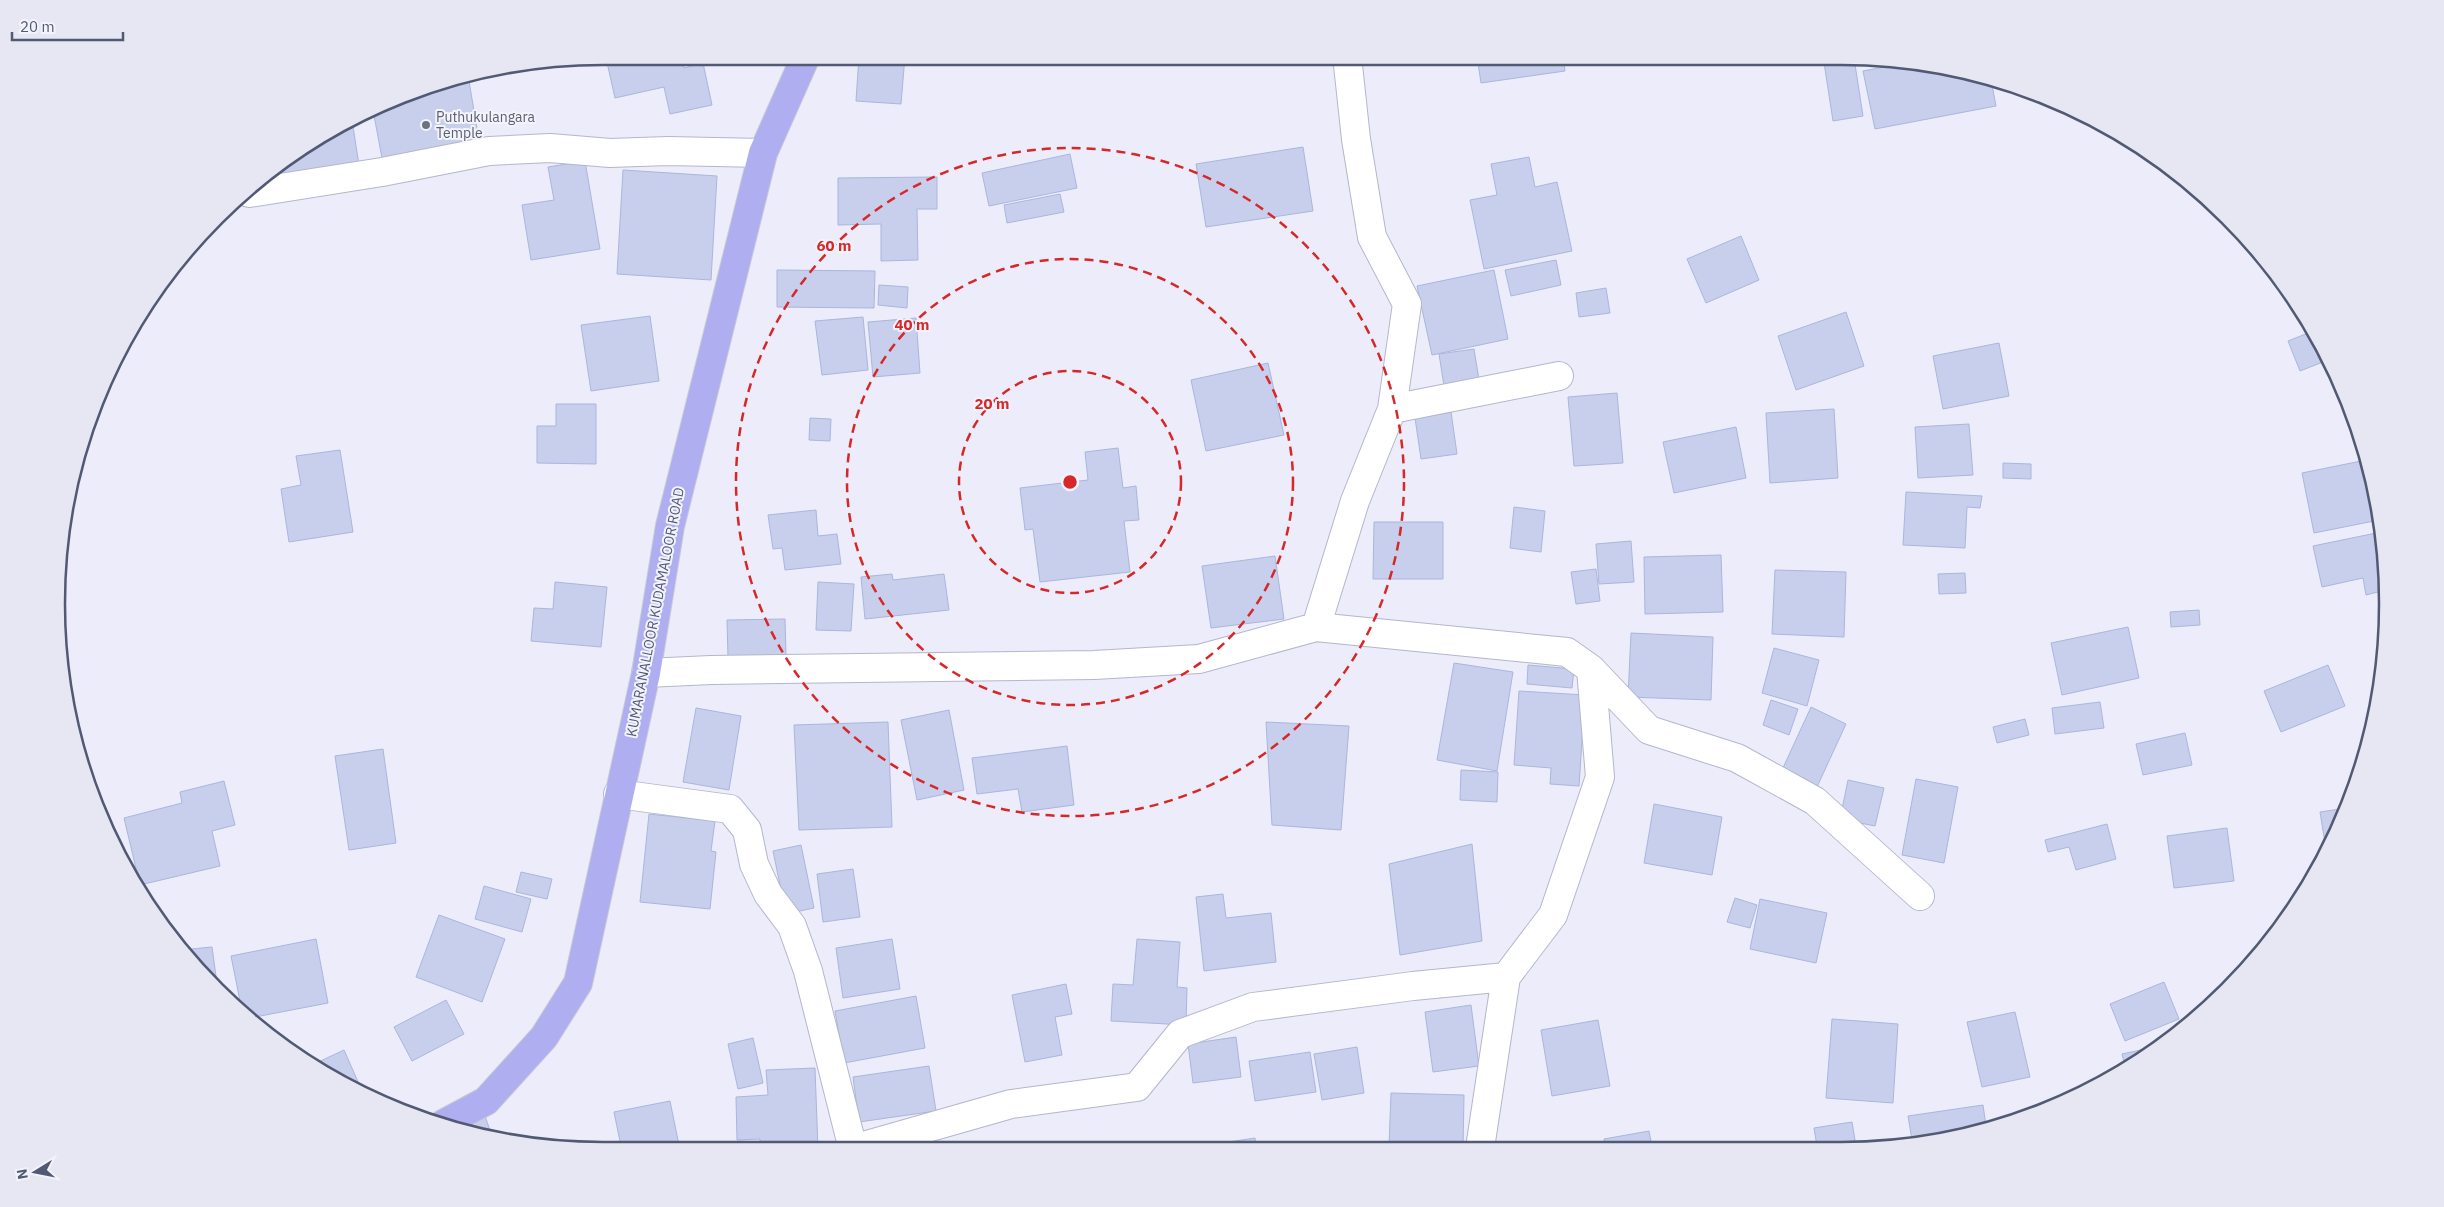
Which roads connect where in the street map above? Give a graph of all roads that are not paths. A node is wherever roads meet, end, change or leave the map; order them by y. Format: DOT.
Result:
graph roads {
  1 [pos="802,65"];
  2 [pos="1348,65"];
  3 [pos="763,153"];
  4 [pos="255,193"];
  5 [pos="1559,376"];
  6 [pos="1392,409"];
  7 [pos="1316,627"];
  8 [pos="1591,669"];
  9 [pos="646,673"];
  10 [pos="618,794"];
  11 [pos="1920,896"];
  12 [pos="1506,977"];
  13 [pos="451,1120"];
  14 [pos="851,1142"];
  15 [pos="880,1142"];
  16 [pos="1481,1142"];
  1 -- 3 [label="main road, KUMARANALLOOR KUDAMALOOR ROAD"];
  2 -- 6 [label="street"];
  3 -- 4 [label="street"];
  3 -- 9 [label="main road, KUMARANALLOOR KUDAMALOOR ROAD"];
  5 -- 6 [label="street"];
  6 -- 7 [label="street"];
  7 -- 8 [label="street"];
  7 -- 9 [label="street"];
  8 -- 11 [label="street"];
  8 -- 12 [label="street"];
  9 -- 10 [label="main road, KUMARANALLOOR KUDAMALOOR ROAD"];
  10 -- 13 [label="main road, KUMARANALLOOR KUDAMALOOR ROAD"];
  10 -- 14 [label="street"];
  12 -- 15 [label="street"];
  12 -- 16 [label="street"];
}
